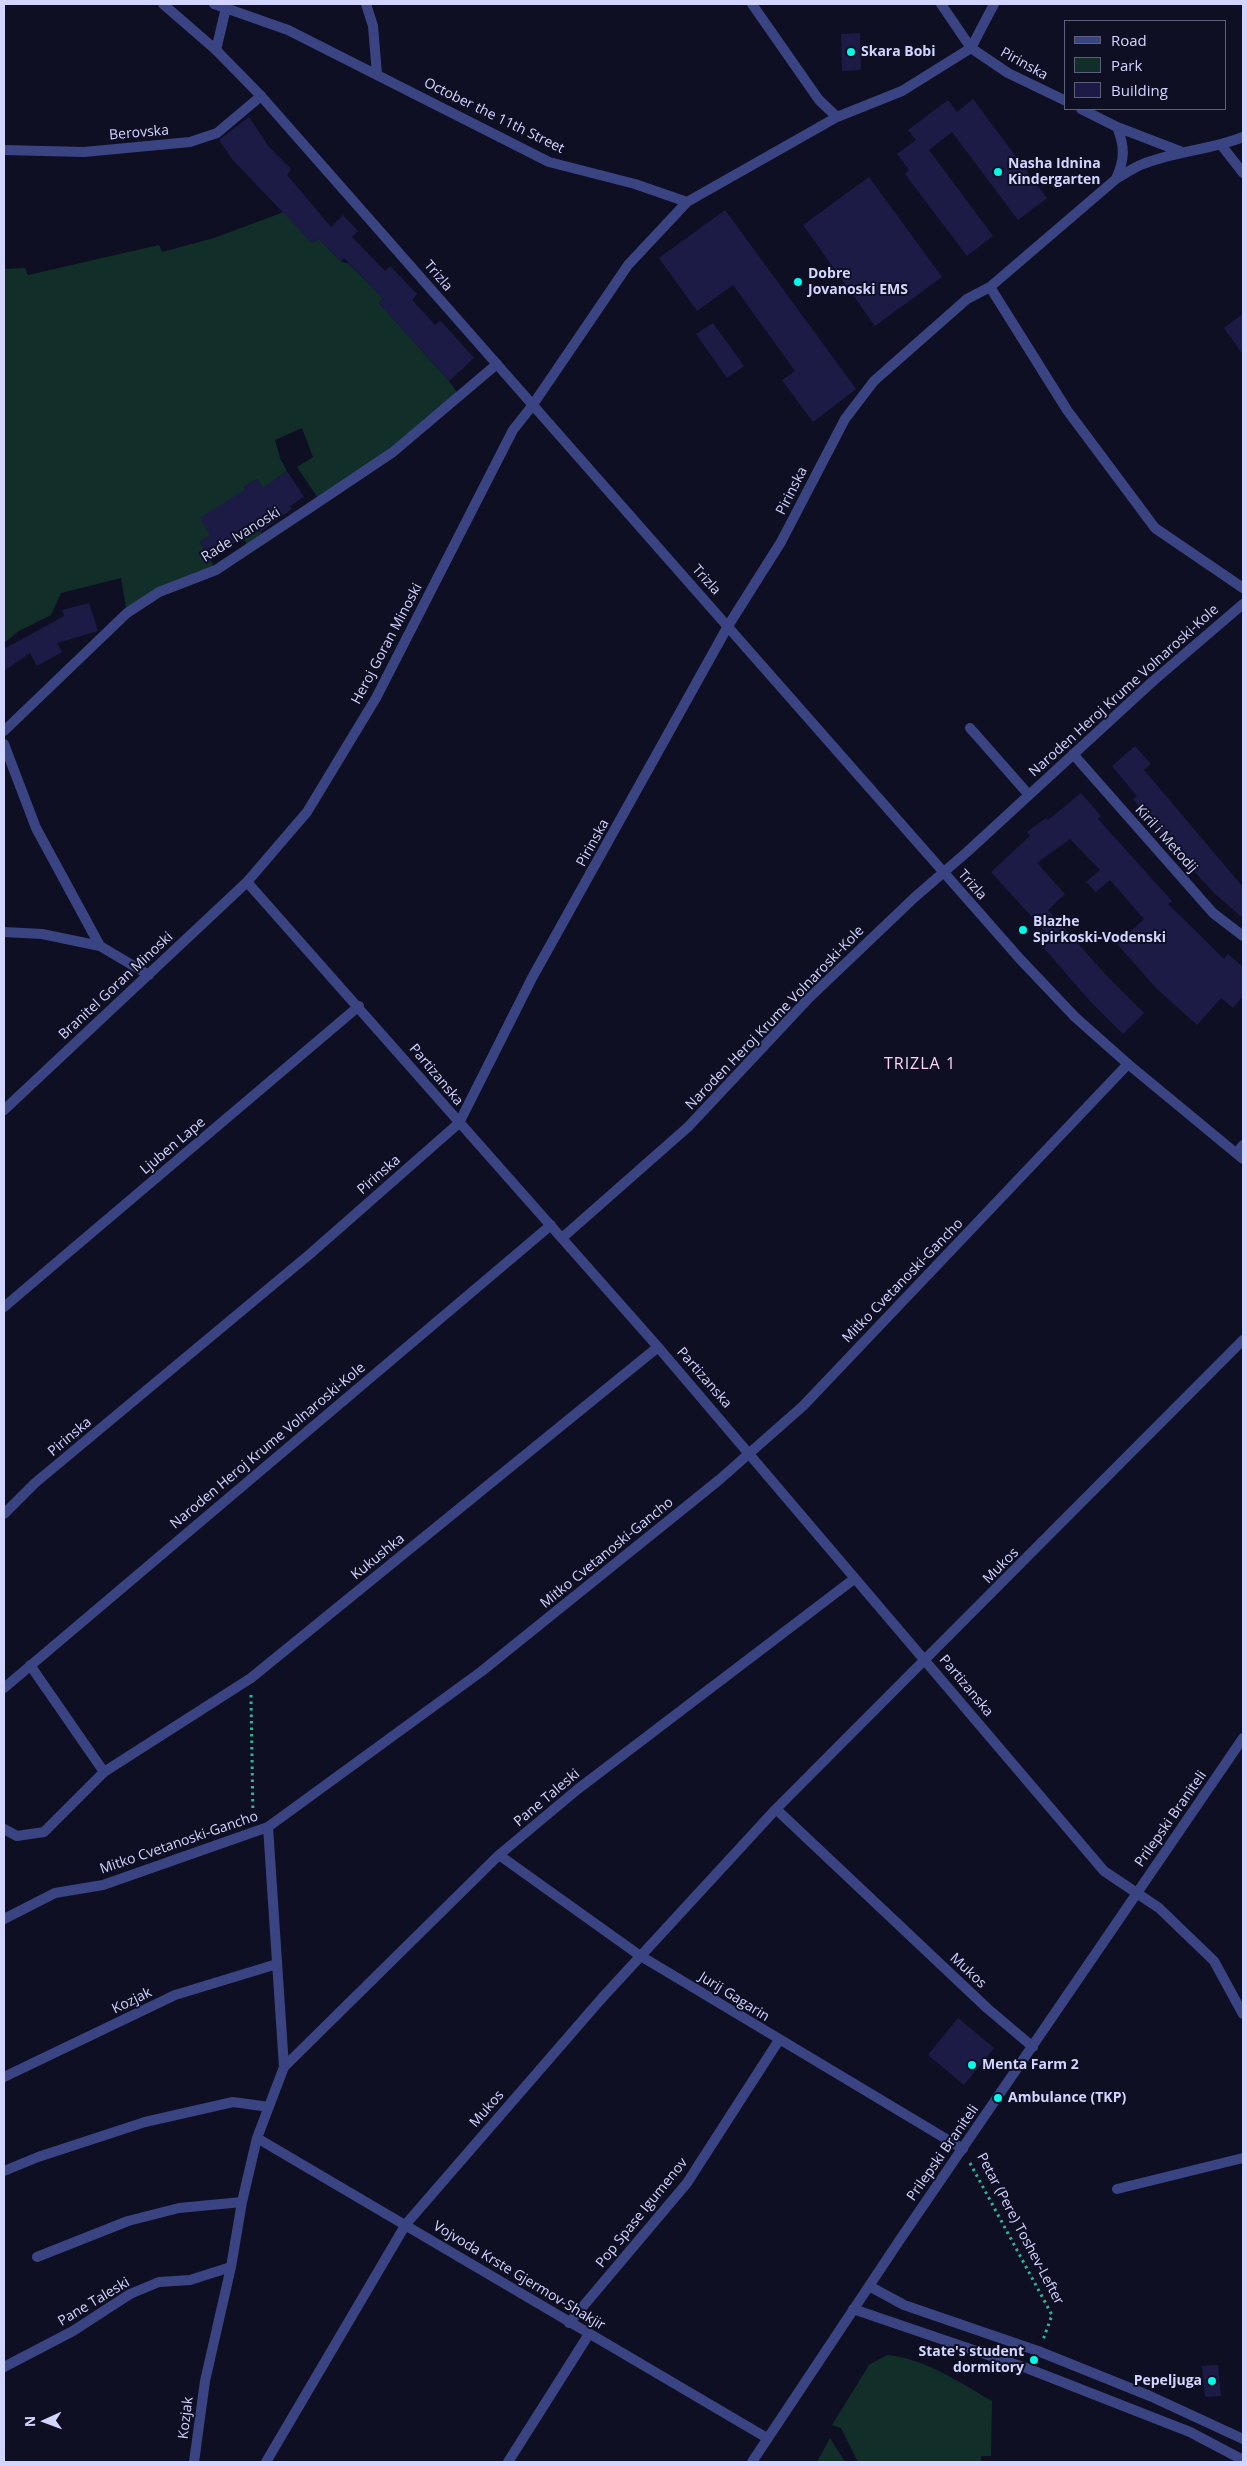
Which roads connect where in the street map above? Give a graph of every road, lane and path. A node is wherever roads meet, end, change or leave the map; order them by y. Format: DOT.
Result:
graph roads {
  1 [pos="163,4"];
  2 [pos="214,4"];
  3 [pos="366,4"];
  4 [pos="752,4"];
  5 [pos="941,4"];
  6 [pos="994,4"];
  7 [pos="226,8"];
  8 [pos="971,48"];
  9 [pos="216,50"];
  10 [pos="377,74"];
  11 [pos="261,96"];
  12 [pos="1064,100"];
  13 [pos="1083,110"];
  14 [pos="837,116"];
  15 [pos="1118,127"];
  16 [pos="1243,137"];
  17 [pos="1222,146"];
  18 [pos="4,150"];
  19 [pos="1182,152"];
  20 [pos="1243,172"];
  21 [pos="1116,179"];
  22 [pos="687,202"];
  23 [pos="990,287"];
  24 [pos="497,364"];
  25 [pos="532,406"];
  26 [pos="1243,588"];
  27 [pos="1241,608"];
  28 [pos="728,626"];
  29 [pos="970,728"];
  30 [pos="4,730"];
  31 [pos="4,744"];
  32 [pos="1072,754"];
  33 [pos="1028,795"];
  34 [pos="942,872"];
  35 [pos="247,882"];
  36 [pos="4,932"];
  37 [pos="1243,936"];
  38 [pos="100,946"];
  39 [pos="149,975"];
  40 [pos="359,1006"];
  41 [pos="1128,1064"];
  42 [pos="4,1110"];
  43 [pos="459,1123"];
  44 [pos="1241,1152"];
  45 [pos="551,1225"];
  46 [pos="562,1238"];
  47 [pos="4,1307"];
  48 [pos="1243,1340"];
  49 [pos="658,1347"];
  50 [pos="750,1454"];
  51 [pos="4,1514"];
  52 [pos="854,1579"];
  53 [pos="927,1660"];
  54 [pos="30,1665"];
  55 [pos="251,1678"];
  56 [pos="4,1688"];
  57 [pos="1243,1738"];
  58 [pos="104,1772"];
  59 [pos="776,1809"];
  60 [pos="268,1827"];
  61 [pos="4,1829"];
  62 [pos="253,1832"];
  63 [pos="499,1855"];
  64 [pos="1137,1892"];
  65 [pos="4,1919"];
  66 [pos="639,1955"];
  67 [pos="277,1964"];
  68 [pos="1243,2014"];
  69 [pos="779,2040"];
  70 [pos="1033,2047"];
  71 [pos="284,2067"];
  72 [pos="4,2077"];
  73 [pos="269,2106"];
  74 [pos="257,2138"];
  75 [pos="962,2149"];
  76 [pos="1243,2158"];
  77 [pos="4,2171"];
  78 [pos="1117,2189"];
  79 [pos="242,2202"];
  80 [pos="406,2224"];
  81 [pos="37,2257"];
  82 [pos="231,2267"];
  83 [pos="869,2286"];
  84 [pos="853,2309"];
  85 [pos="569,2323"];
  86 [pos="589,2334"];
  87 [pos="1038,2351"];
  88 [pos="4,2366"];
  89 [pos="767,2438"];
  90 [pos="1243,2439"];
  91 [pos="1242,2455"];
  92 [pos="194,2462"];
  93 [pos="266,2462"];
  94 [pos="508,2462"];
  95 [pos="752,2462"];
  1 -- 9 [label="street, Trizla"];
  2 -- 7 [label="street, October the 11th Street"];
  3 -- 10 [label="street"];
  4 -- 14 [label="street"];
  5 -- 8 [label="street"];
  6 -- 8 [label="street"];
  7 -- 9 [label="street"];
  7 -- 10 [label="street, October the 11th Street"];
  8 -- 12 [label="street, Pirinska"];
  8 -- 14 [label="street"];
  9 -- 11 [label="street, Trizla"];
  10 -- 22 [label="street, October the 11th Street"];
  11 -- 18 [label="street, Berovska"];
  11 -- 24 [label="street, Trizla"];
  13 -- 15 [label="street"];
  14 -- 22 [label="street"];
  15 -- 19 [label="street"];
  15 -- 21 [label="street"];
  16 -- 17 [label="street"];
  17 -- 19 [label="street"];
  17 -- 20 [label="street"];
  19 -- 21 [label="street, Pirinska"];
  21 -- 23 [label="street, Pirinska"];
  22 -- 25 [label="street"];
  23 -- 26 [label="street"];
  23 -- 28 [label="street, Pirinska"];
  24 -- 25 [label="street, Trizla"];
  24 -- 30 [label="street, Rade Ivanoski"];
  25 -- 28 [label="street, Trizla"];
  25 -- 35 [label="street, Heroj Goran Minoski"];
  27 -- 32 [label="street, Naroden Heroj Krume Volnaroski-Kole"];
  28 -- 34 [label="street, Trizla"];
  28 -- 43 [label="street, Pirinska"];
  29 -- 33 [label="street, Naroden Heroj Krume Volnaroski-Kole"];
  31 -- 38 [label="street"];
  32 -- 33 [label="street, Naroden Heroj Krume Volnaroski-Kole"];
  32 -- 37 [label="street, Kiril i Metodij"];
  33 -- 34 [label="street, Naroden Heroj Krume Volnaroski-Kole"];
  34 -- 41 [label="street, Trizla"];
  34 -- 46 [label="street, Naroden Heroj Krume Volnaroski-Kole"];
  35 -- 39 [label="street, Branitel Goran Minoski"];
  35 -- 40 [label="street, Partizanska"];
  36 -- 38 [label="street"];
  38 -- 39 [label="street"];
  39 -- 42 [label="street, Branitel Goran Minoski"];
  40 -- 43 [label="street, Partizanska"];
  40 -- 47 [label="street, Ljuben Lape"];
  41 -- 44 [label="street, Trizla"];
  41 -- 50 [label="street, Mitko Cvetanoski-Gancho"];
  43 -- 45 [label="street, Partizanska"];
  43 -- 51 [label="street, Pirinska"];
  45 -- 46 [label="street, Partizanska"];
  45 -- 54 [label="street, Naroden Heroj Krume Volnaroski-Kole"];
  46 -- 49 [label="street, Partizanska"];
  48 -- 53 [label="street, Mukos"];
  49 -- 50 [label="street, Partizanska"];
  49 -- 55 [label="street, Kukushka"];
  50 -- 52 [label="street, Partizanska"];
  50 -- 60 [label="street, Mitko Cvetanoski-Gancho"];
  52 -- 53 [label="street, Partizanska"];
  52 -- 63 [label="street, Pane Taleski"];
  53 -- 59 [label="street, Mukos"];
  53 -- 64 [label="street, Partizanska"];
  54 -- 56 [label="street, Naroden Heroj Krume Volnaroski-Kole"];
  54 -- 58 [label="street"];
  55 -- 58 [label="street, Kukushka"];
  55 -- 62 [label="path"];
  57 -- 64 [label="street, Prilepski Braniteli"];
  58 -- 61 [label="street, Kukushka"];
  59 -- 66 [label="street, Mukos"];
  59 -- 70 [label="street, Mukos"];
  60 -- 62 [label="street, Mitko Cvetanoski-Gancho"];
  60 -- 67 [label="street, Kozjak"];
  62 -- 65 [label="street, Mitko Cvetanoski-Gancho"];
  63 -- 66 [label="street, Jurij Gagarin"];
  63 -- 71 [label="street, Pane Taleski"];
  64 -- 68 [label="street, Partizanska"];
  64 -- 70 [label="street, Prilepski Braniteli"];
  66 -- 69 [label="street, Jurij Gagarin"];
  66 -- 80 [label="street, Mukos"];
  67 -- 71 [label="street, Kozjak"];
  67 -- 72 [label="street, Kozjak"];
  69 -- 75 [label="street, Jurij Gagarin"];
  69 -- 85 [label="street, Pop Spase Igumenov"];
  70 -- 75 [label="street, Prilepski Braniteli"];
  71 -- 73 [label="street, Kozjak"];
  73 -- 74 [label="street, Kozjak"];
  73 -- 77 [label="street"];
  74 -- 79 [label="street, Kozjak"];
  74 -- 80 [label="street, Vojvoda Krste Gjermov-Shakjir"];
  75 -- 83 [label="street, Prilepski Braniteli"];
  75 -- 87 [label="path, Petar (Pere) Toshev-Lefter"];
  76 -- 78 [label="street"];
  79 -- 81 [label="street"];
  79 -- 82 [label="street, Kozjak"];
  80 -- 85 [label="street, Vojvoda Krste Gjermov-Shakjir"];
  80 -- 93 [label="street, Mukos"];
  82 -- 88 [label="street, Pane Taleski"];
  82 -- 92 [label="street, Kozjak"];
  83 -- 84 [label="street, Prilepski Braniteli"];
  83 -- 87 [label="street"];
  84 -- 89 [label="street, Prilepski Braniteli"];
  84 -- 91 [label="street"];
  85 -- 86 [label="street, Vojvoda Krste Gjermov-Shakjir"];
  86 -- 89 [label="street, Vojvoda Krste Gjermov-Shakjir"];
  86 -- 94 [label="street"];
  87 -- 90 [label="street"];
  89 -- 95 [label="street, Prilepski Braniteli"];
}
